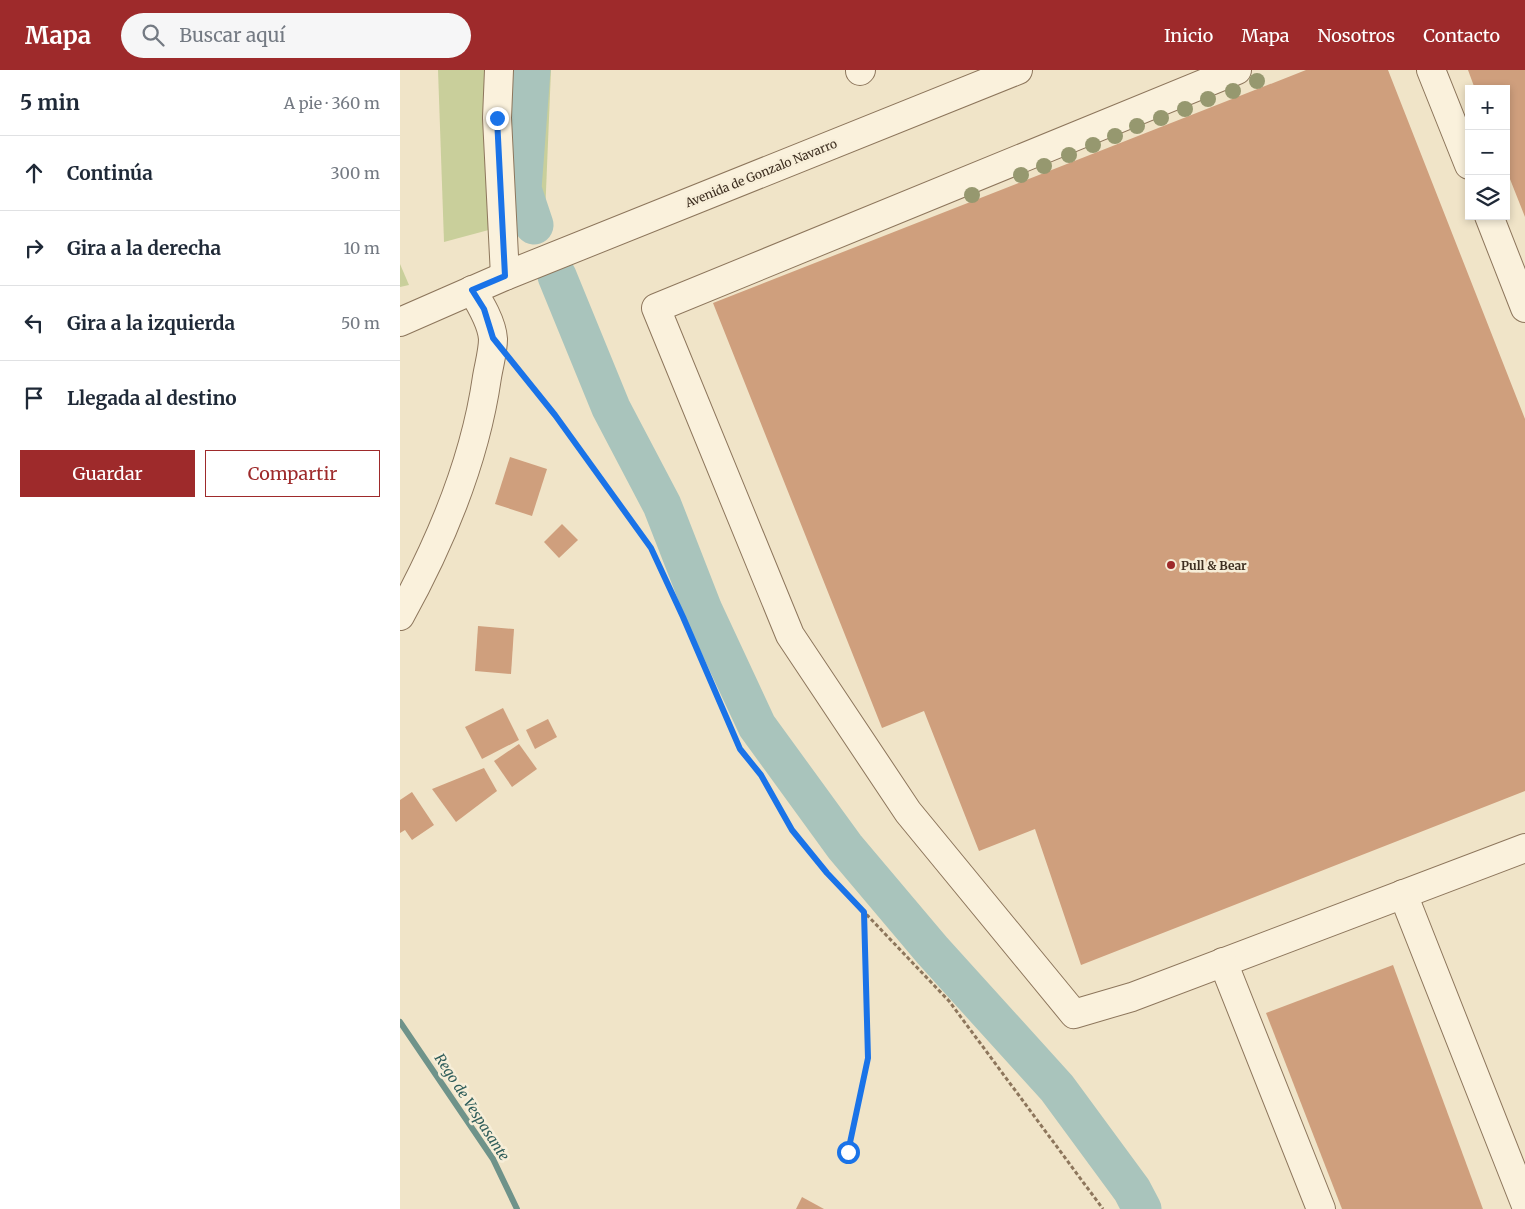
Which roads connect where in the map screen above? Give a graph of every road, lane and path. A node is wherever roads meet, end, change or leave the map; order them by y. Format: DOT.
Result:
graph roads {
  1 [pos="499,70"];
  2 [pos="1018,70"];
  3 [pos="1237,70"];
  4 [pos="1431,70"];
  5 [pos="1465,155"];
  6 [pos="1491,220"];
  7 [pos="505,276"];
  8 [pos="472,290"];
  9 [pos="1525,308"];
  10 [pos="400,322"];
  11 [pos="493,338"];
  12 [pos="400,616"];
  13 [pos="1525,848"];
  14 [pos="1403,894"];
  15 [pos="864,912"];
  16 [pos="1223,962"];
  17 [pos="848,1152"];
  18 [pos="1525,1203"];
  19 [pos="1103,1209"];
  20 [pos="1321,1209"];
  1 -- 7 [label="street"];
  2 -- 7 [label="street, Avenida de Gonzalo Navarro"];
  3 -- 16 [label="street"];
  4 -- 5 [label="street"];
  6 -- 9 [label="street"];
  7 -- 8 [label="street, Avenida de Gonzalo Navarro"];
  8 -- 10 [label="street, Avenida de Gonzalo Navarro"];
  8 -- 11 [label="street"];
  11 -- 12 [label="street"];
  11 -- 15 [label="path"];
  13 -- 14 [label="street"];
  14 -- 16 [label="street"];
  14 -- 18 [label="street"];
  15 -- 17 [label="path"];
  15 -- 19 [label="path"];
  16 -- 20 [label="street"];
}
